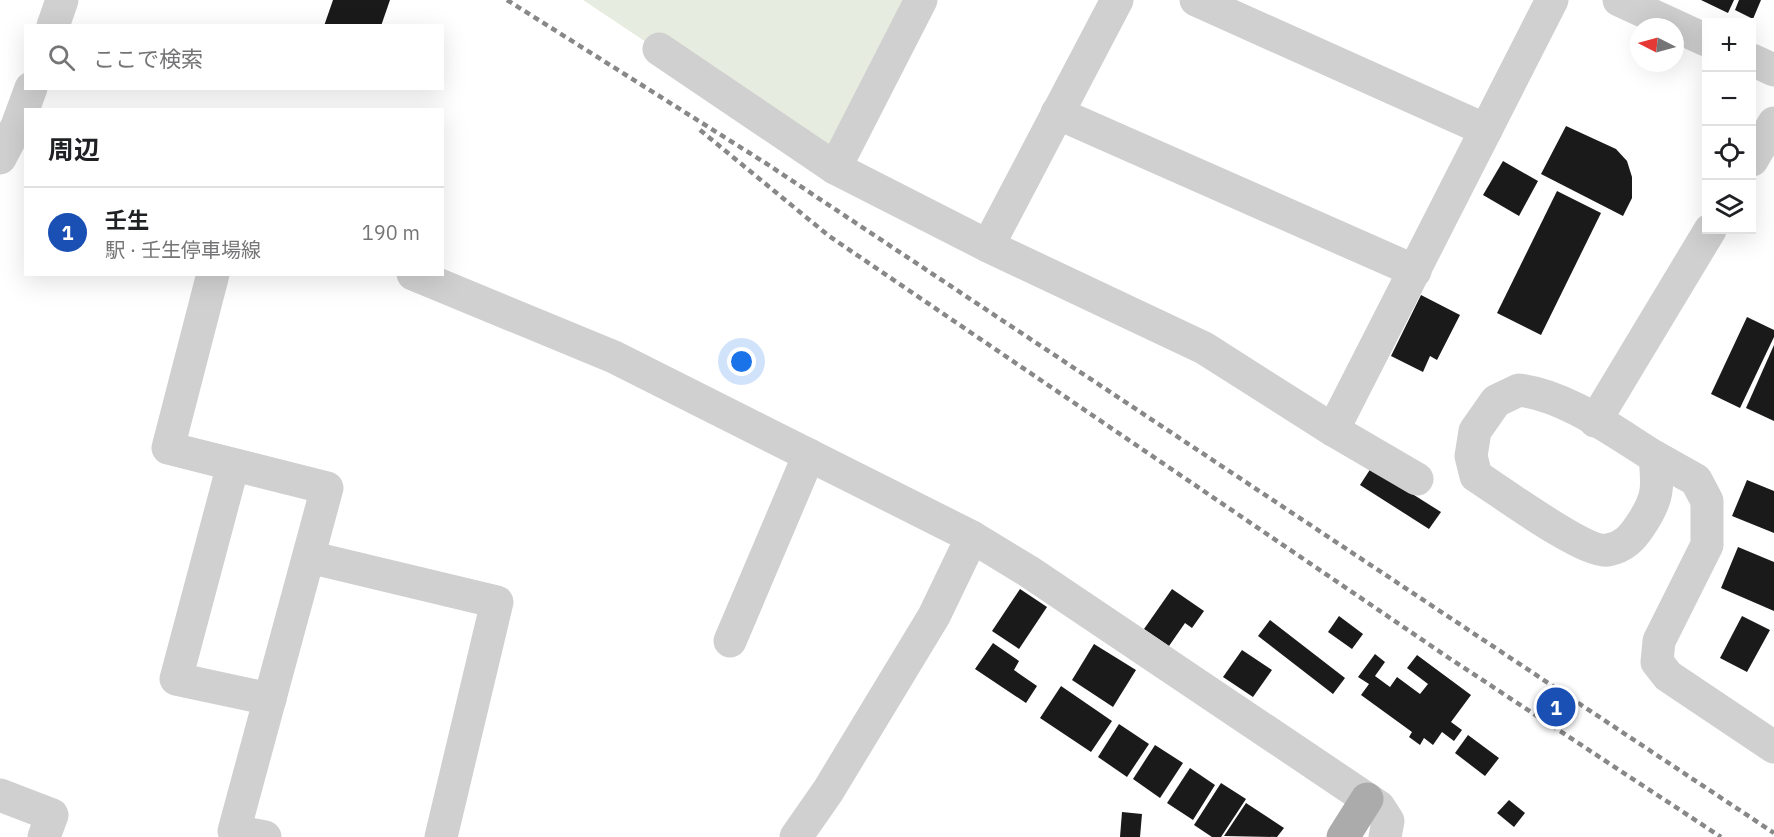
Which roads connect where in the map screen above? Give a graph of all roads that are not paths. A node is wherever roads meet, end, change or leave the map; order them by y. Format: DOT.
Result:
graph roads {
  1 [pos="62,0"];
  2 [pos="921,0"];
  3 [pos="1117,0"];
  4 [pos="1196,0"];
  5 [pos="1552,0"];
  6 [pos="1623,1"];
  7 [pos="54,24"];
  8 [pos="1702,38"];
  9 [pos="659,49"];
  10 [pos="1756,62"];
  11 [pos="1774,70"];
  12 [pos="30,90"];
  13 [pos="1057,113"];
  14 [pos="1774,123"];
  15 [pos="1486,130"];
  16 [pos="9,143"];
  17 [pos="1756,153"];
  18 [pos="835,168"];
  19 [pos="1708,234"];
  20 [pos="988,246"];
  21 [pos="1414,271"];
  22 [pos="212,276"];
  23 [pos="417,276"];
  24 [pos="1595,421"];
  25 [pos="1333,430"];
  26 [pos="809,455"];
  27 [pos="1654,457"];
  28 [pos="233,465"];
  29 [pos="1417,479"];
  30 [pos="972,537"];
  31 [pos="309,558"];
  32 [pos="730,641"];
  33 [pos="270,699"];
  34 [pos="1774,747"];
  35 [pos="0,795"];
  36 [pos="1367,799"];
  37 [pos="44,837"];
  38 [pos="265,837"];
  39 [pos="441,837"];
  40 [pos="796,837"];
  41 [pos="1343,837"];
  42 [pos="1385,837"];
  1 -- 7 [label="street"];
  2 -- 18 [label="street"];
  3 -- 13 [label="street"];
  4 -- 15 [label="street"];
  5 -- 15 [label="street"];
  6 -- 8 [label="street"];
  9 -- 18 [label="street"];
  10 -- 11 [label="street"];
  12 -- 16 [label="street"];
  13 -- 20 [label="street"];
  13 -- 21 [label="street"];
  14 -- 17 [label="street"];
  15 -- 21 [label="street"];
  18 -- 20 [label="street"];
  19 -- 24 [label="street"];
  20 -- 25 [label="street"];
  21 -- 25 [label="street"];
  22 -- 28 [label="street"];
  23 -- 26 [label="street"];
  24 -- 27 [label="street"];
  24 -- 27 [label="street"];
  25 -- 29 [label="street"];
  26 -- 30 [label="street"];
  26 -- 32 [label="street"];
  27 -- 34 [label="street"];
  28 -- 31 [label="street"];
  28 -- 33 [label="street"];
  30 -- 36 [label="street"];
  30 -- 40 [label="street"];
  31 -- 33 [label="street"];
  31 -- 39 [label="street"];
  33 -- 38 [label="street"];
  35 -- 37 [label="street"];
  36 -- 41 [label="main road"];
  36 -- 42 [label="street"];
}
